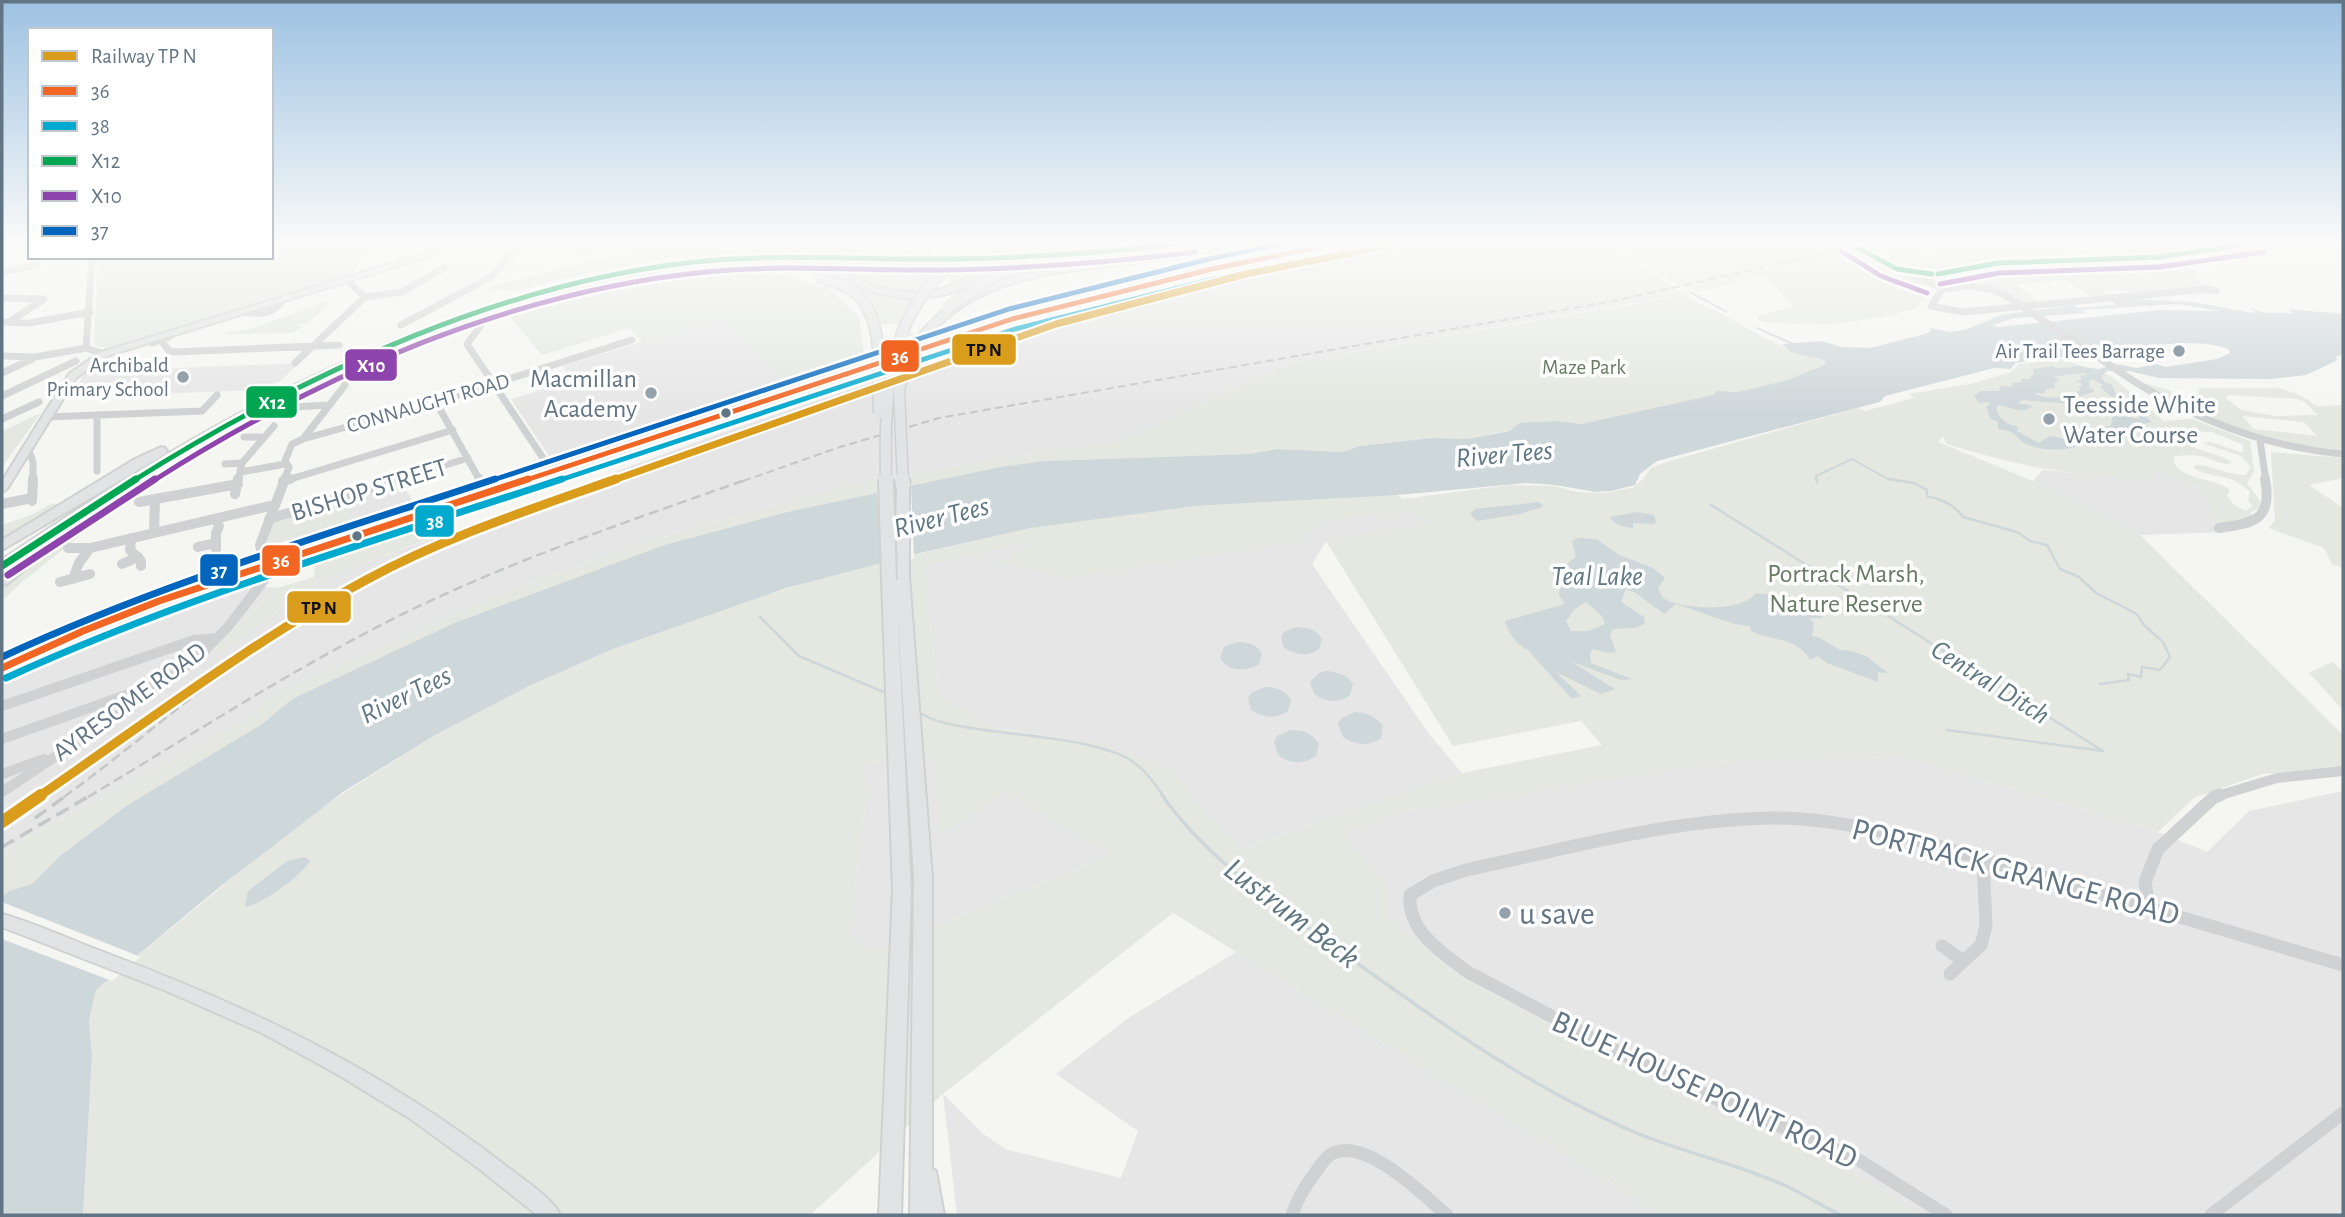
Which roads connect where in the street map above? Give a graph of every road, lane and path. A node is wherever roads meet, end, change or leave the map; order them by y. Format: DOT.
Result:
graph roads {
  1 [pos="2,299"];
  2 [pos="90,299"];
  3 [pos="284,299"];
  4 [pos="363,299"];
  5 [pos="451,299"];
  6 [pos="505,299"];
  7 [pos="526,299"];
  8 [pos="861,299"];
  9 [pos="921,299"];
  10 [pos="929,299"];
  11 [pos="962,299"];
  12 [pos="972,299"];
  13 [pos="1093,299"];
  14 [pos="1936,299"];
  15 [pos="2009,299"];
  16 [pos="2103,299"];
  17 [pos="947,309"];
  18 [pos="90,312"];
  19 [pos="5,322"];
  20 [pos="481,325"];
  21 [pos="401,326"];
  22 [pos="161,340"];
  23 [pos="632,340"];
  24 [pos="339,345"];
  25 [pos="311,346"];
  26 [pos="86,348"];
  27 [pos="104,354"];
  28 [pos="2,356"];
  29 [pos="905,356"];
  30 [pos="35,357"];
  31 [pos="76,362"];
  32 [pos="295,363"];
  33 [pos="2,373"];
  34 [pos="345,384"];
  35 [pos="494,384"];
  36 [pos="217,395"];
  37 [pos="2,396"];
  38 [pos="39,402"];
  39 [pos="436,402"];
  40 [pos="328,405"];
  41 [pos="295,407"];
  42 [pos="97,416"];
  43 [pos="47,417"];
  44 [pos="2,419"];
  45 [pos="274,426"];
  46 [pos="453,430"];
  47 [pos="885,431"];
  48 [pos="244,437"];
  49 [pos="264,437"];
  50 [pos="303,439"];
  51 [pos="200,440"];
  52 [pos="2260,440"];
  53 [pos="169,447"];
  54 [pos="28,448"];
  55 [pos="2343,454"];
  56 [pos="468,458"];
  57 [pos="225,464"];
  58 [pos="285,464"];
  59 [pos="242,467"];
  60 [pos="100,468"];
  61 [pos="551,470"];
  62 [pos="284,481"];
  63 [pos="238,484"];
  64 [pos="2,489"];
  65 [pos="486,492"];
  66 [pos="235,494"];
  67 [pos="155,500"];
  68 [pos="139,502"];
  69 [pos="2,504"];
  70 [pos="274,505"];
  71 [pos="216,519"];
  72 [pos="269,519"];
  73 [pos="2219,528"];
  74 [pos="154,533"];
  75 [pos="131,538"];
  76 [pos="2,546"];
  77 [pos="198,547"];
  78 [pos="68,548"];
  79 [pos="90,548"];
  80 [pos="2,555"];
  81 [pos="122,564"];
  82 [pos="2,566"];
  83 [pos="265,566"];
  84 [pos="90,574"];
  85 [pos="73,579"];
  86 [pos="2,581"];
  87 [pos="60,582"];
  88 [pos="216,638"];
  89 [pos="2,668"];
  90 [pos="167,680"];
  91 [pos="2,706"];
  92 [pos="2,739"];
  93 [pos="58,753"];
  94 [pos="2343,771"];
  95 [pos="2,774"];
  96 [pos="2,792"];
  97 [pos="1983,859"];
  98 [pos="1408,905"];
  99 [pos="2148,906"];
  100 [pos="2,920"];
  101 [pos="1942,946"];
  102 [pos="1964,961"];
  103 [pos="2343,965"];
  104 [pos="1950,974"];
  105 [pos="2343,1113"];
  106 [pos="929,1210"];
  107 [pos="551,1215"];
  108 [pos="892,1215"];
  109 [pos="1292,1215"];
  110 [pos="1447,1215"];
  111 [pos="1946,1215"];
  112 [pos="2211,1215"];
  1 -- 19 [label="street"];
  2 -- 18 [label="street"];
  3 -- 27 [label="main road"];
  4 -- 25 [label="street"];
  5 -- 21 [label="street"];
  6 -- 53 [label="highway"];
  7 -- 51 [label="highway"];
  8 -- 47 [label="highway, bridge"];
  9 -- 47 [label="highway, bridge"];
  10 -- 29 [label="highway, bridge"];
  11 -- 17 [label="highway, bridge"];
  12 -- 17 [label="highway, bridge"];
  13 -- 61 [label="main road"];
  14 -- 16 [label="street"];
  15 -- 52 [label="street, bridge"];
  17 -- 29 [label="highway"];
  18 -- 19 [label="street"];
  18 -- 26 [label="street"];
  20 -- 35 [label="street"];
  22 -- 25 [label="street"];
  23 -- 35 [label="street, CONNAUGHT ROAD"];
  24 -- 25 [label="street"];
  25 -- 32 [label="street"];
  26 -- 27 [label="street"];
  26 -- 30 [label="street"];
  27 -- 43 [label="main road"];
  28 -- 30 [label="street"];
  29 -- 106 [label="highway, bridge"];
  30 -- 33 [label="street"];
  31 -- 37 [label="street"];
  34 -- 40 [label="street"];
  35 -- 39 [label="street, CONNAUGHT ROAD"];
  35 -- 61 [label="street"];
  36 -- 42 [label="street"];
  38 -- 44 [label="street"];
  39 -- 46 [label="street"];
  39 -- 50 [label="street, CONNAUGHT ROAD"];
  40 -- 41 [label="street"];
  40 -- 50 [label="street"];
  42 -- 43 [label="street"];
  42 -- 60 [label="street"];
  43 -- 54 [label="main road"];
  45 -- 49 [label="street"];
  46 -- 56 [label="street"];
  46 -- 62 [label="street"];
  47 -- 108 [label="highway, bridge"];
  48 -- 49 [label="street"];
  49 -- 59 [label="street"];
  50 -- 58 [label="street"];
  51 -- 82 [label="highway"];
  51 -- 86 [label="highway"];
  52 -- 55 [label="street"];
  52 -- 73 [label="street"];
  53 -- 76 [label="highway"];
  53 -- 80 [label="highway"];
  54 -- 64 [label="main road"];
  54 -- 69 [label="street"];
  56 -- 65 [label="street"];
  56 -- 72 [label="street, BISHOP STREET"];
  57 -- 59 [label="street"];
  58 -- 59 [label="street"];
  58 -- 62 [label="street"];
  59 -- 63 [label="street"];
  61 -- 65 [label="main road"];
  62 -- 70 [label="street"];
  63 -- 66 [label="street"];
  63 -- 67 [label="street"];
  65 -- 83 [label="main road"];
  67 -- 68 [label="street"];
  67 -- 74 [label="street"];
  70 -- 71 [label="street"];
  70 -- 72 [label="street"];
  71 -- 74 [label="street"];
  71 -- 77 [label="street"];
  72 -- 83 [label="street"];
  74 -- 75 [label="street"];
  75 -- 79 [label="street"];
  75 -- 81 [label="street"];
  78 -- 79 [label="street"];
  79 -- 85 [label="street"];
  83 -- 88 [label="street, AYRESOME ROAD"];
  83 -- 89 [label="main road"];
  84 -- 85 [label="street"];
  85 -- 87 [label="street"];
  88 -- 90 [label="street, AYRESOME ROAD"];
  88 -- 91 [label="street"];
  90 -- 92 [label="street"];
  90 -- 93 [label="street, AYRESOME ROAD"];
  93 -- 95 [label="street"];
  93 -- 96 [label="street, AYRESOME ROAD"];
  94 -- 99 [label="street"];
  97 -- 98 [label="street, PORTRACK GRANGE ROAD"];
  97 -- 99 [label="street, PORTRACK GRANGE ROAD"];
  97 -- 102 [label="street"];
  98 -- 111 [label="street, BLUE HOUSE POINT ROAD"];
  99 -- 103 [label="street, PORTRACK GRANGE ROAD"];
  100 -- 107 [label="main road"];
  101 -- 102 [label="street"];
  102 -- 104 [label="street"];
  105 -- 112 [label="street"];
  109 -- 110 [label="street"];
}
